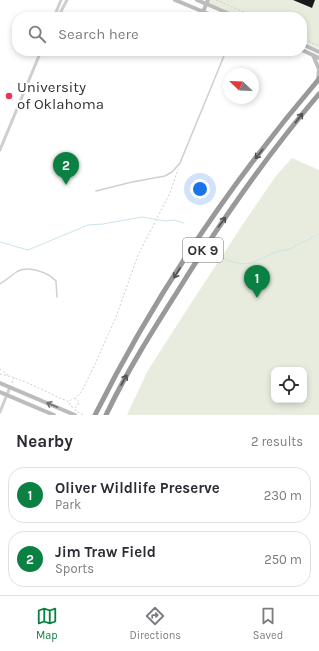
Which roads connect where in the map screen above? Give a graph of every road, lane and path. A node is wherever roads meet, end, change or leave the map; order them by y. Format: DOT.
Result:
graph roads {
  1 [pos="61,0"];
  2 [pos="67,0"];
  3 [pos="175,0"];
  4 [pos="199,0"];
  5 [pos="216,0"];
  6 [pos="207,2"];
  7 [pos="197,9"];
  8 [pos="56,12"];
  9 [pos="61,12"];
  10 [pos="203,12"];
  11 [pos="227,12"];
  12 [pos="244,12"];
  13 [pos="307,40"];
  14 [pos="307,46"];
  15 [pos="319,46"];
  16 [pos="307,52"];
  17 [pos="319,52"];
  18 [pos="313,55"];
  19 [pos="39,56"];
  20 [pos="224,56"];
  21 [pos="319,58"];
  22 [pos="318,79"];
  23 [pos="319,94"];
  24 [pos="0,150"];
  25 [pos="180,163"];
  26 [pos="96,192"];
  27 [pos="0,284"];
  28 [pos="58,297"];
  29 [pos="0,369"];
  30 [pos="0,374"];
  31 [pos="10,376"];
  32 [pos="14,378"];
  33 [pos="0,383"];
  34 [pos="11,385"];
  35 [pos="0,392"];
  36 [pos="7,395"];
  37 [pos="75,398"];
  38 [pos="70,402"];
  39 [pos="75,408"];
  40 [pos="0,412"];
  41 [pos="107,414"];
  42 [pos="54,415"];
  43 [pos="75,415"];
  44 [pos="84,415"];
  45 [pos="95,415"];
  1 -- 8 [label="street"];
  2 -- 9 [label="street"];
  3 -- 7 [label="main road"];
  4 -- 6 [label="main road"];
  4 -- 7 [label="main road"];
  5 -- 12 [label="path"];
  6 -- 10 [label="main road"];
  6 -- 11 [label="main road"];
  7 -- 10 [label="main road"];
  13 -- 15 [label="path"];
  14 -- 17 [label="main road"];
  16 -- 18 [label="main road"];
  18 -- 21 [label="main road"];
  18 -- 22 [label="main road"];
  19 -- 24 [label="street"];
  20 -- 25 [label="lane"];
  22 -- 45 [label="highway, OK 9, one-way"];
  41 -- 23 [label="highway, OK 9, one-way"];
  25 -- 26 [label="lane"];
  25 -- 37 [label="path"];
  27 -- 28 [label="lane"];
  29 -- 31 [label="path"];
  30 -- 31 [label="path"];
  31 -- 32 [label="path"];
  32 -- 34 [label="path"];
  32 -- 38 [label="path"];
  33 -- 34 [label="main road"];
  34 -- 36 [label="street"];
  43 -- 34 [label="main road, one-way"];
  35 -- 36 [label="main road"];
  36 -- 40 [label="street"];
  36 -- 42 [label="main road"];
  37 -- 38 [label="path"];
  37 -- 39 [label="path"];
  38 -- 39 [label="path"];
  39 -- 44 [label="path"];
}
